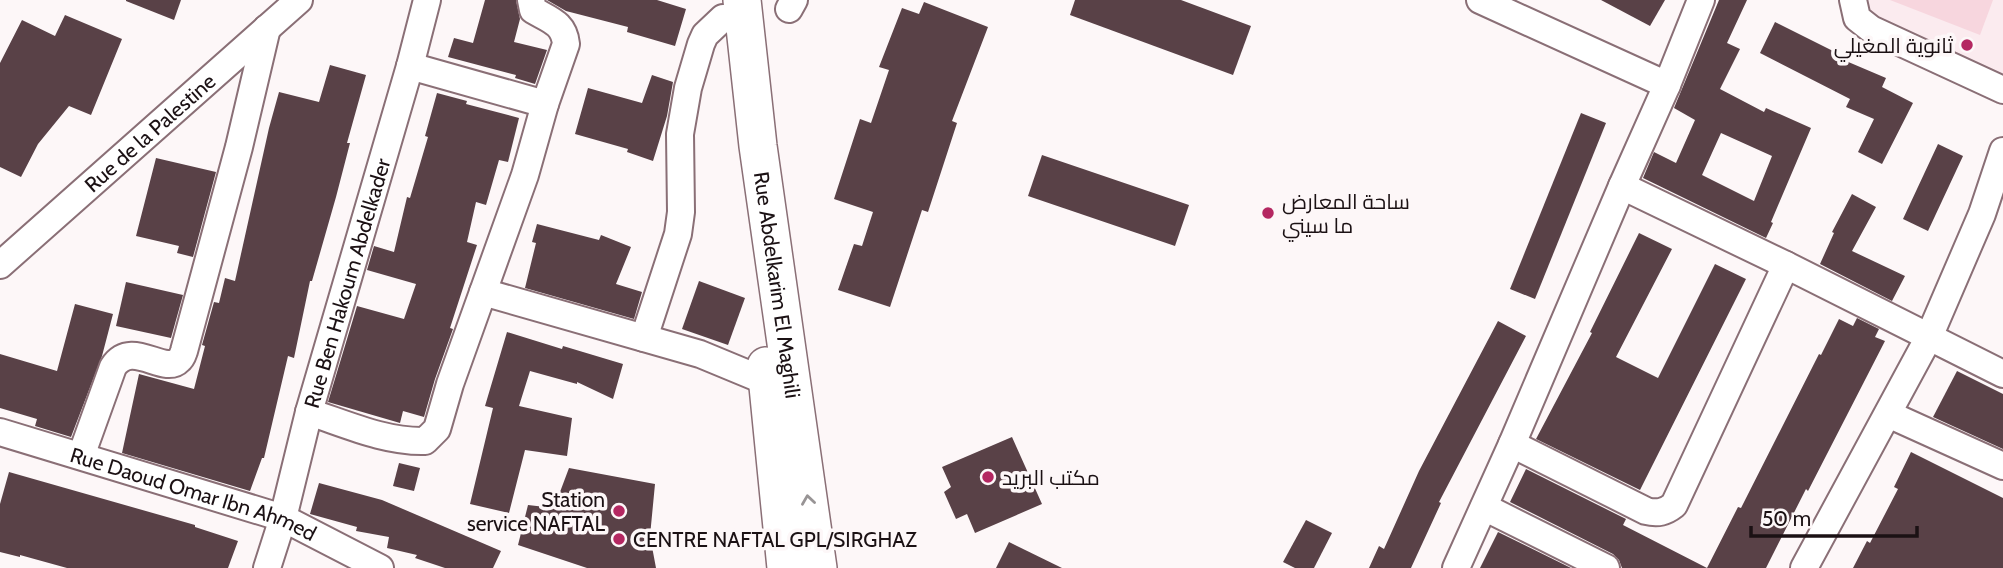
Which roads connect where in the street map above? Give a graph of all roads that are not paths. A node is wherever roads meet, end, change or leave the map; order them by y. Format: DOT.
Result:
graph roads {
  1 [pos="299,0"];
  2 [pos="426,0"];
  3 [pos="531,0"];
  4 [pos="1480,0"];
  5 [pos="1701,0"];
  6 [pos="1853,0"];
  7 [pos="728,6"];
  8 [pos="267,29"];
  9 [pos="410,66"];
  10 [pos="1667,85"];
  11 [pos="2003,90"];
  12 [pos="545,104"];
  13 [pos="2003,151"];
  14 [pos="1622,186"];
  15 [pos="0,265"];
  16 [pos="1786,265"];
  17 [pos="483,292"];
  18 [pos="1929,337"];
  19 [pos="644,338"];
  20 [pos="2003,374"];
  21 [pos="782,392"];
  22 [pos="309,412"];
  23 [pos="1888,414"];
  24 [pos="0,432"];
  25 [pos="1512,444"];
  26 [pos="81,456"];
  27 [pos="2003,466"];
  28 [pos="1483,507"];
  29 [pos="283,518"];
  30 [pos="1814,565"];
  31 [pos="267,568"];
  32 [pos="380,568"];
  33 [pos="786,568"];
  34 [pos="818,568"];
  35 [pos="1456,568"];
  36 [pos="1606,568"];
  1 -- 8 [label="street, Rue de la Palestine"];
  2 -- 9 [label="street, Rue Ben Hakoum Abdelkader"];
  3 -- 12 [label="street"];
  4 -- 10 [label="street"];
  5 -- 10 [label="street"];
  6 -- 11 [label="street"];
  7 -- 19 [label="street"];
  7 -- 21 [label="street, Rue Abdelkarim El Maghili"];
  8 -- 15 [label="street, Rue de la Palestine"];
  8 -- 26 [label="street"];
  9 -- 12 [label="street"];
  9 -- 22 [label="street, Rue Ben Hakoum Abdelkader"];
  10 -- 14 [label="street"];
  12 -- 17 [label="street"];
  13 -- 18 [label="street"];
  14 -- 16 [label="street"];
  14 -- 25 [label="street"];
  16 -- 18 [label="street"];
  16 -- 25 [label="street"];
  17 -- 19 [label="street"];
  17 -- 22 [label="street"];
  18 -- 20 [label="street"];
  18 -- 23 [label="street"];
  19 -- 21 [label="street"];
  21 -- 33 [label="street"];
  34 -- 21 [label="street, Rue Abdelkarim El Maghili, one-way"];
  22 -- 29 [label="street, Rue Ben Hakoum Abdelkader"];
  23 -- 27 [label="street"];
  23 -- 30 [label="street"];
  24 -- 26 [label="street, Rue Daoud Omar Ibn Ahmed"];
  25 -- 28 [label="street"];
  26 -- 29 [label="street, Rue Daoud Omar Ibn Ahmed"];
  28 -- 35 [label="street"];
  28 -- 36 [label="street"];
  29 -- 31 [label="street, Rue Ben Hakoum Abdelkader"];
  29 -- 32 [label="street, Rue Daoud Omar Ibn Ahmed"];
}
